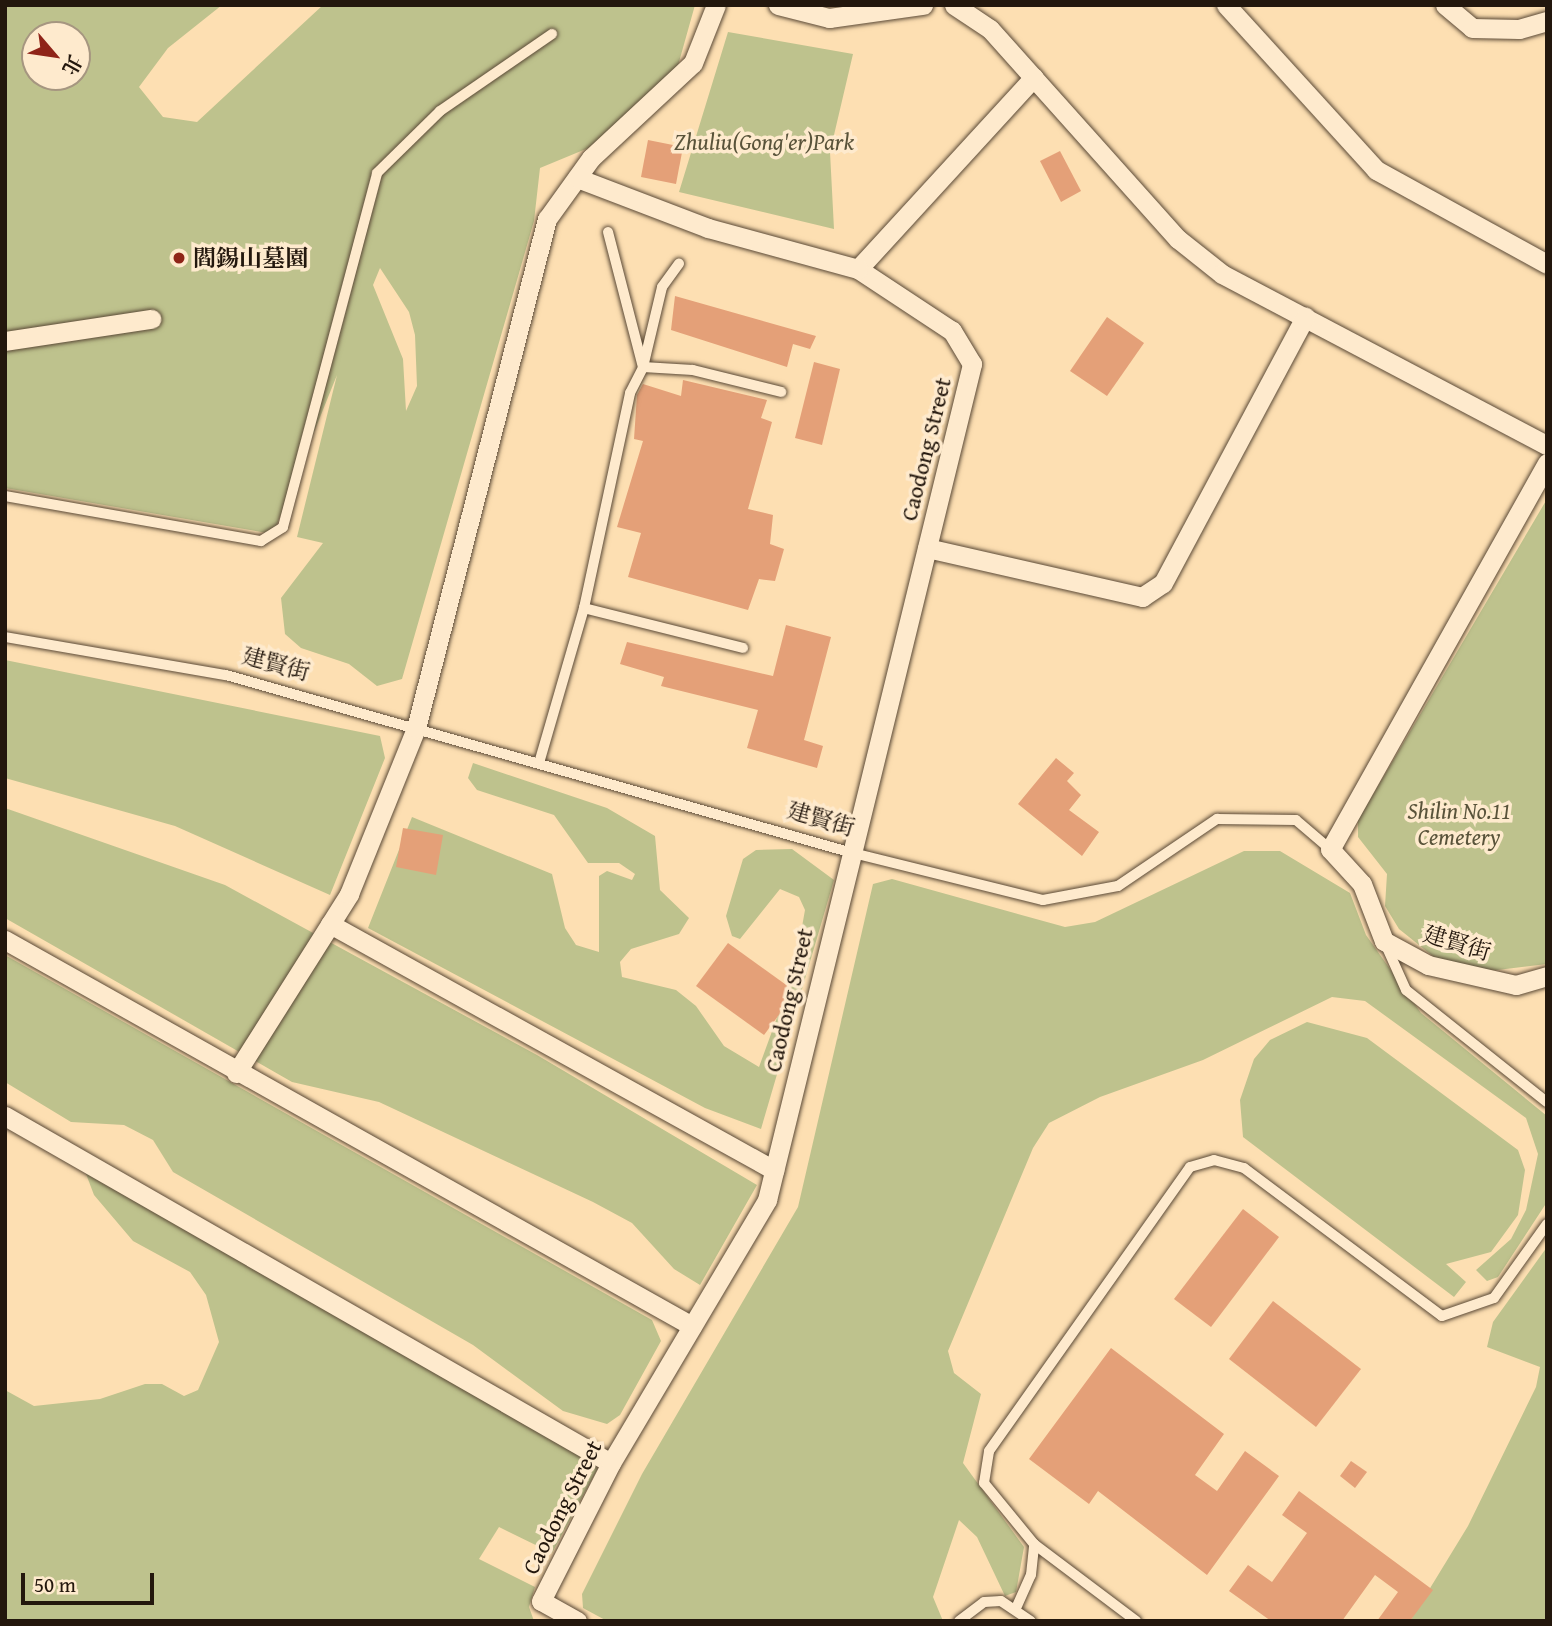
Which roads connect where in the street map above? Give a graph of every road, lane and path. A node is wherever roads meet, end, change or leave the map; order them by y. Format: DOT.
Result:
graph roads {
  1 [pos="716,5"];
  2 [pos="778,5"];
  3 [pos="923,5"];
  4 [pos="954,5"];
  5 [pos="1226,5"];
  6 [pos="1445,5"];
  7 [pos="1547,21"];
  8 [pos="552,34"];
  9 [pos="1034,77"];
  10 [pos="577,178"];
  11 [pos="608,232"];
  12 [pos="679,264"];
  13 [pos="1547,264"];
  14 [pos="858,269"];
  15 [pos="1305,317"];
  16 [pos="151,319"];
  17 [pos="5,341"];
  18 [pos="643,367"];
  19 [pos="781,392"];
  20 [pos="1547,445"];
  21 [pos="1547,463"];
  22 [pos="5,496"];
  23 [pos="927,548"];
  24 [pos="584,608"];
  25 [pos="5,637"];
  26 [pos="743,648"];
  27 [pos="416,728"];
  28 [pos="539,763"];
  29 [pos="1331,849"];
  30 [pos="849,852"];
  31 [pos="330,925"];
  32 [pos="5,940"];
  33 [pos="1384,941"];
  34 [pos="1547,976"];
  35 [pos="236,1073"];
  36 [pos="1547,1102"];
  37 [pos="5,1116"];
  38 [pos="774,1170"];
  39 [pos="1547,1224"];
  40 [pos="692,1326"];
  41 [pos="611,1463"];
  42 [pos="1034,1544"];
  43 [pos="1017,1606"];
  44 [pos="577,1621"];
  45 [pos="959,1621"];
  46 [pos="1031,1621"];
  47 [pos="1136,1621"];
  1 -- 10 [label="street"];
  2 -- 3 [label="street"];
  4 -- 9 [label="street"];
  5 -- 13 [label="street"];
  6 -- 7 [label="street"];
  8 -- 22 [label="lane"];
  9 -- 14 [label="street"];
  9 -- 15 [label="street"];
  10 -- 14 [label="street"];
  10 -- 27 [label="street"];
  11 -- 18 [label="lane"];
  12 -- 18 [label="lane"];
  14 -- 23 [label="street, Caodong Street"];
  15 -- 20 [label="street"];
  15 -- 23 [label="street"];
  16 -- 17 [label="street"];
  18 -- 19 [label="lane"];
  18 -- 24 [label="lane"];
  21 -- 29 [label="street"];
  23 -- 30 [label="street, Caodong Street"];
  24 -- 26 [label="lane"];
  24 -- 28 [label="lane"];
  25 -- 27 [label="lane, 建賢街"];
  27 -- 28 [label="lane, 建賢街"];
  27 -- 31 [label="street"];
  28 -- 30 [label="lane, 建賢街"];
  29 -- 30 [label="lane, 建賢街"];
  29 -- 33 [label="street, 建賢街"];
  30 -- 38 [label="street, Caodong Street"];
  31 -- 35 [label="street"];
  31 -- 38 [label="street"];
  32 -- 35 [label="street"];
  33 -- 34 [label="street, 建賢街"];
  33 -- 36 [label="lane"];
  35 -- 40 [label="street"];
  37 -- 41 [label="street"];
  38 -- 40 [label="street, Caodong Street"];
  39 -- 42 [label="lane"];
  40 -- 41 [label="street, Caodong Street"];
  41 -- 44 [label="street, Caodong Street"];
  42 -- 43 [label="lane"];
  42 -- 47 [label="lane"];
  43 -- 45 [label="lane"];
  43 -- 46 [label="lane"];
}
